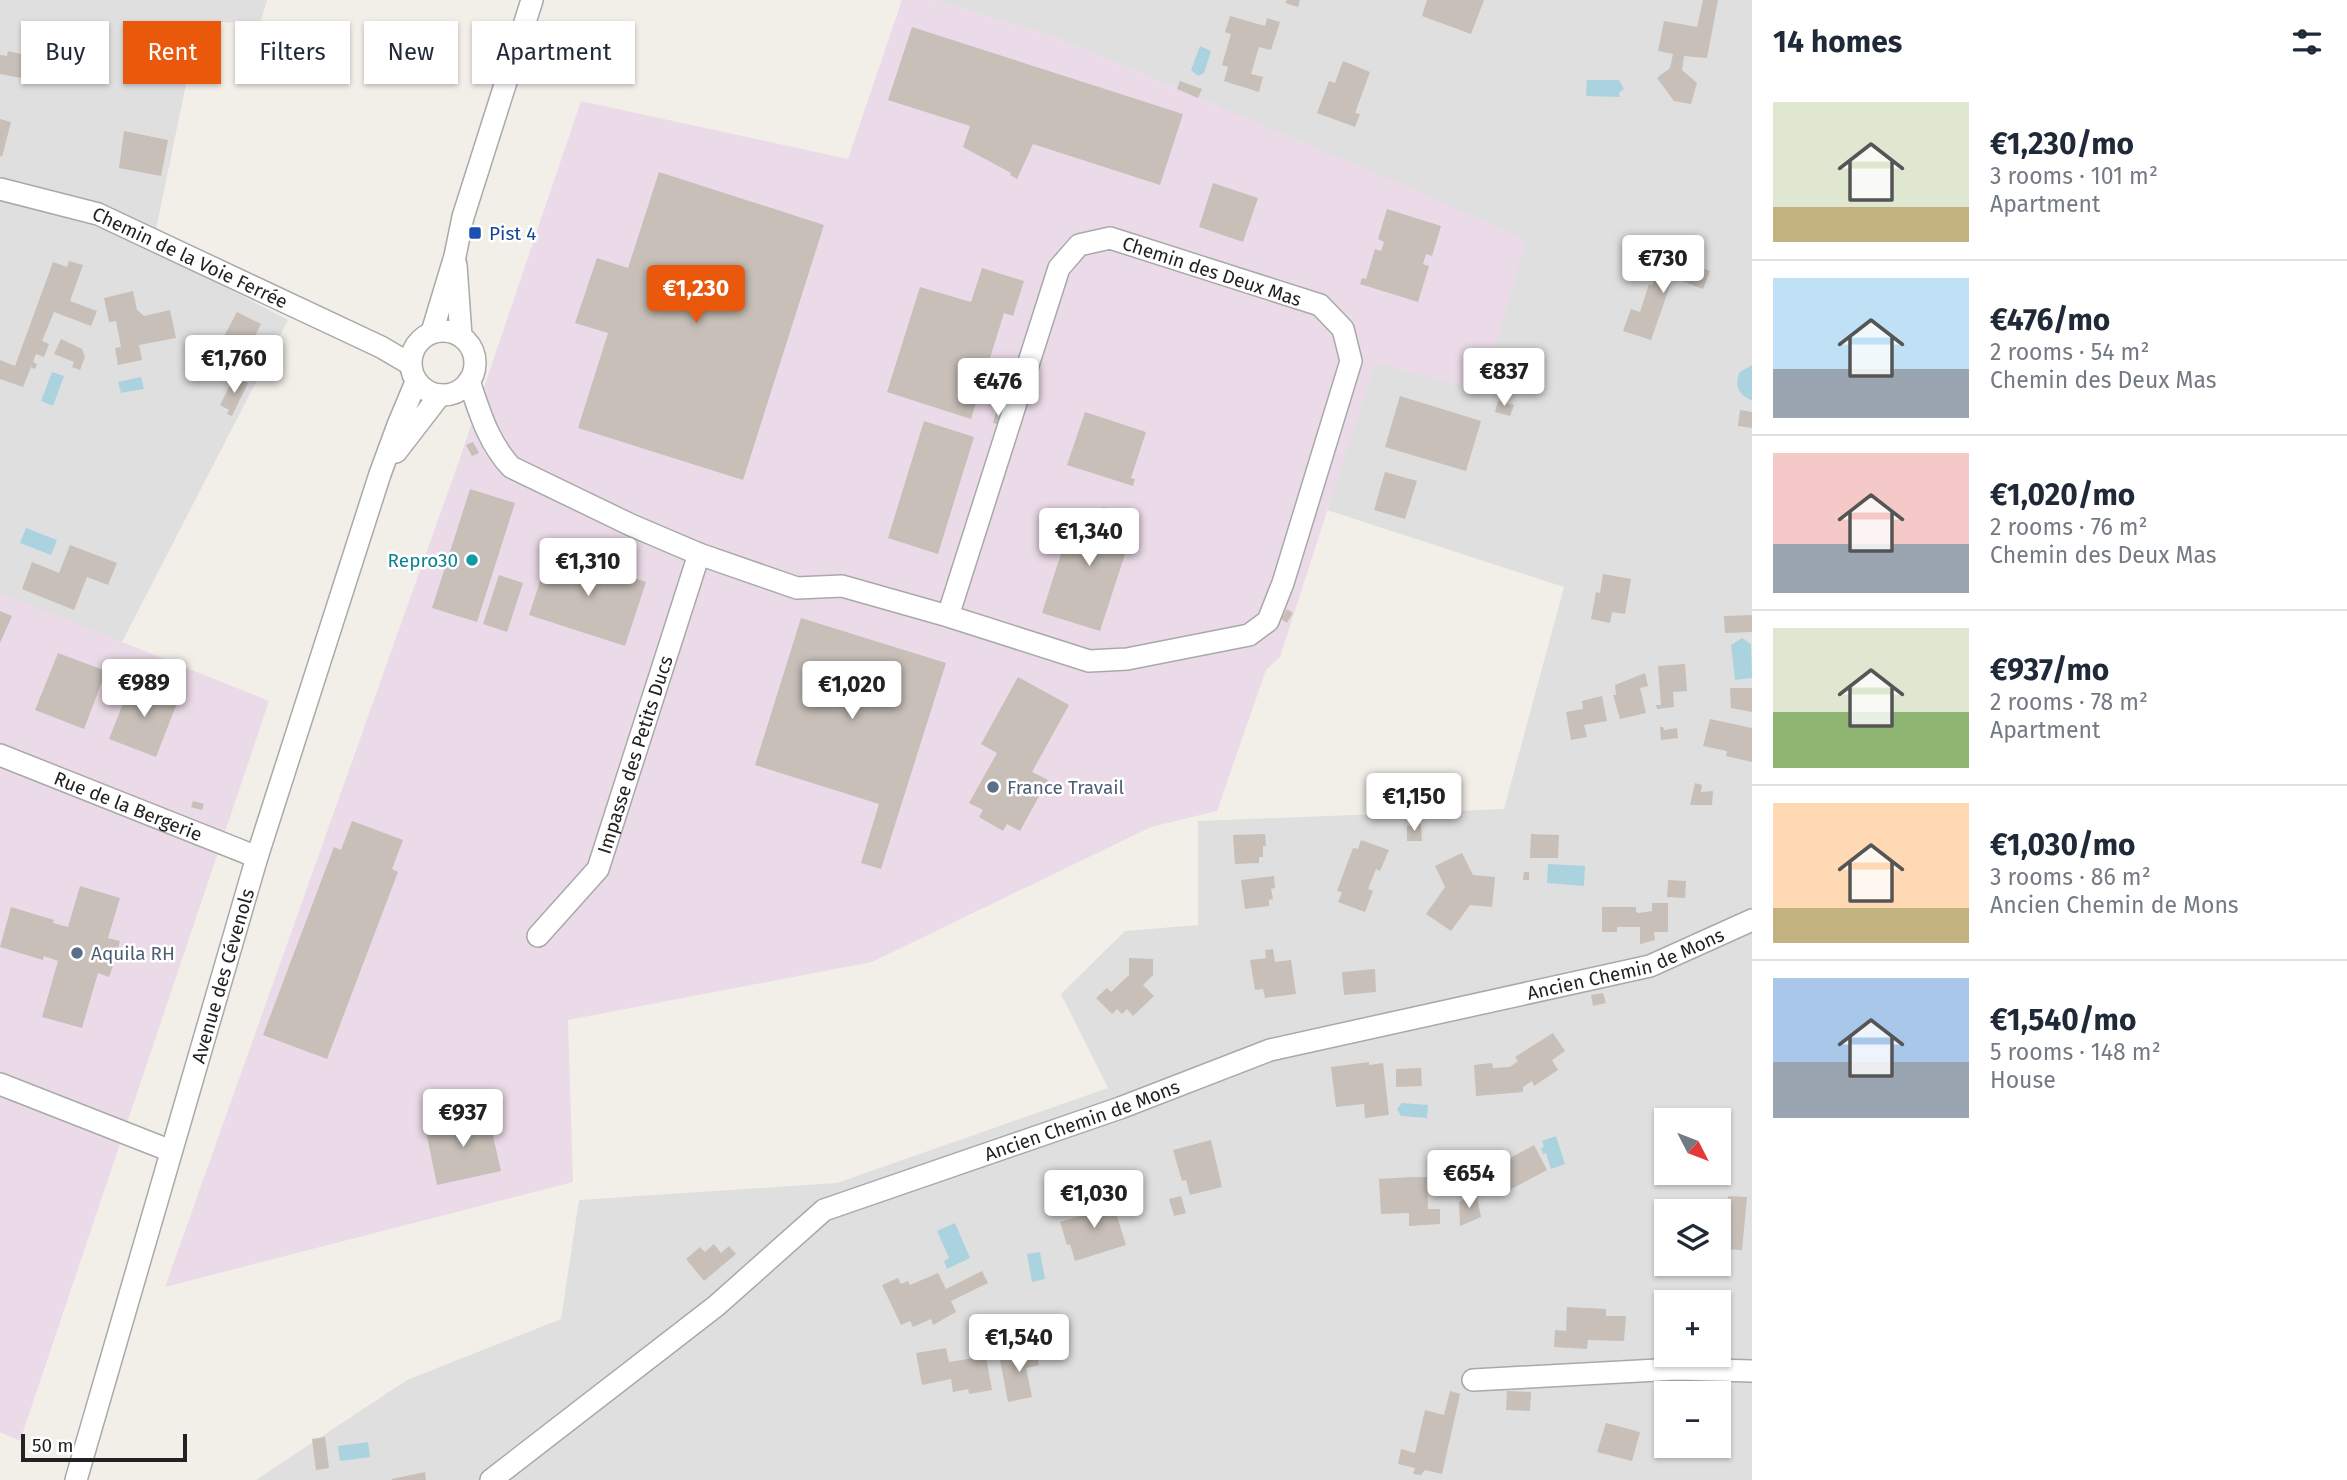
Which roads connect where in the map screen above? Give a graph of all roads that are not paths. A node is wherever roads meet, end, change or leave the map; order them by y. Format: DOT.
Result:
graph roads {
  1 [pos="532,0"];
  2 [pos="0,188"];
  3 [pos="455,256"];
  4 [pos="432,332"];
  5 [pos="461,336"];
  6 [pos="413,373"];
  7 [pos="454,390"];
  8 [pos="380,474"];
  9 [pos="699,554"];
  10 [pos="947,616"];
  11 [pos="0,755"];
  12 [pos="257,857"];
  13 [pos="1752,920"];
  14 [pos="538,936"];
  15 [pos="0,1084"];
  16 [pos="171,1151"];
  17 [pos="1752,1371"];
  18 [pos="1473,1380"];
  19 [pos="76,1480"];
  20 [pos="491,1480"];
  1 -- 3 [label="street"];
  2 -- 6 [label="street, Chemin de la Voie Ferrée"];
  3 -- 4 [label="street"];
  3 -- 5 [label="street"];
  4 -- 5 [label="street"];
  4 -- 6 [label="street"];
  5 -- 7 [label="street"];
  6 -- 7 [label="street"];
  6 -- 8 [label="street, Avenue des Cévenols"];
  7 -- 8 [label="street, Avenue des Cévenols"];
  7 -- 9 [label="street, Chemin des Deux Mas"];
  8 -- 12 [label="street, Avenue des Cévenols"];
  9 -- 10 [label="street, Chemin des Deux Mas"];
  9 -- 14 [label="street, Impasse des Petits Ducs"];
  10 -- 10 [label="street, Chemin des Deux Mas"];
  11 -- 12 [label="street, Rue de la Bergerie"];
  12 -- 16 [label="street, Avenue des Cévenols"];
  13 -- 20 [label="street, Ancien Chemin de Mons"];
  15 -- 16 [label="street"];
  16 -- 19 [label="street, Avenue des Cévenols"];
  17 -- 18 [label="street"];
}
